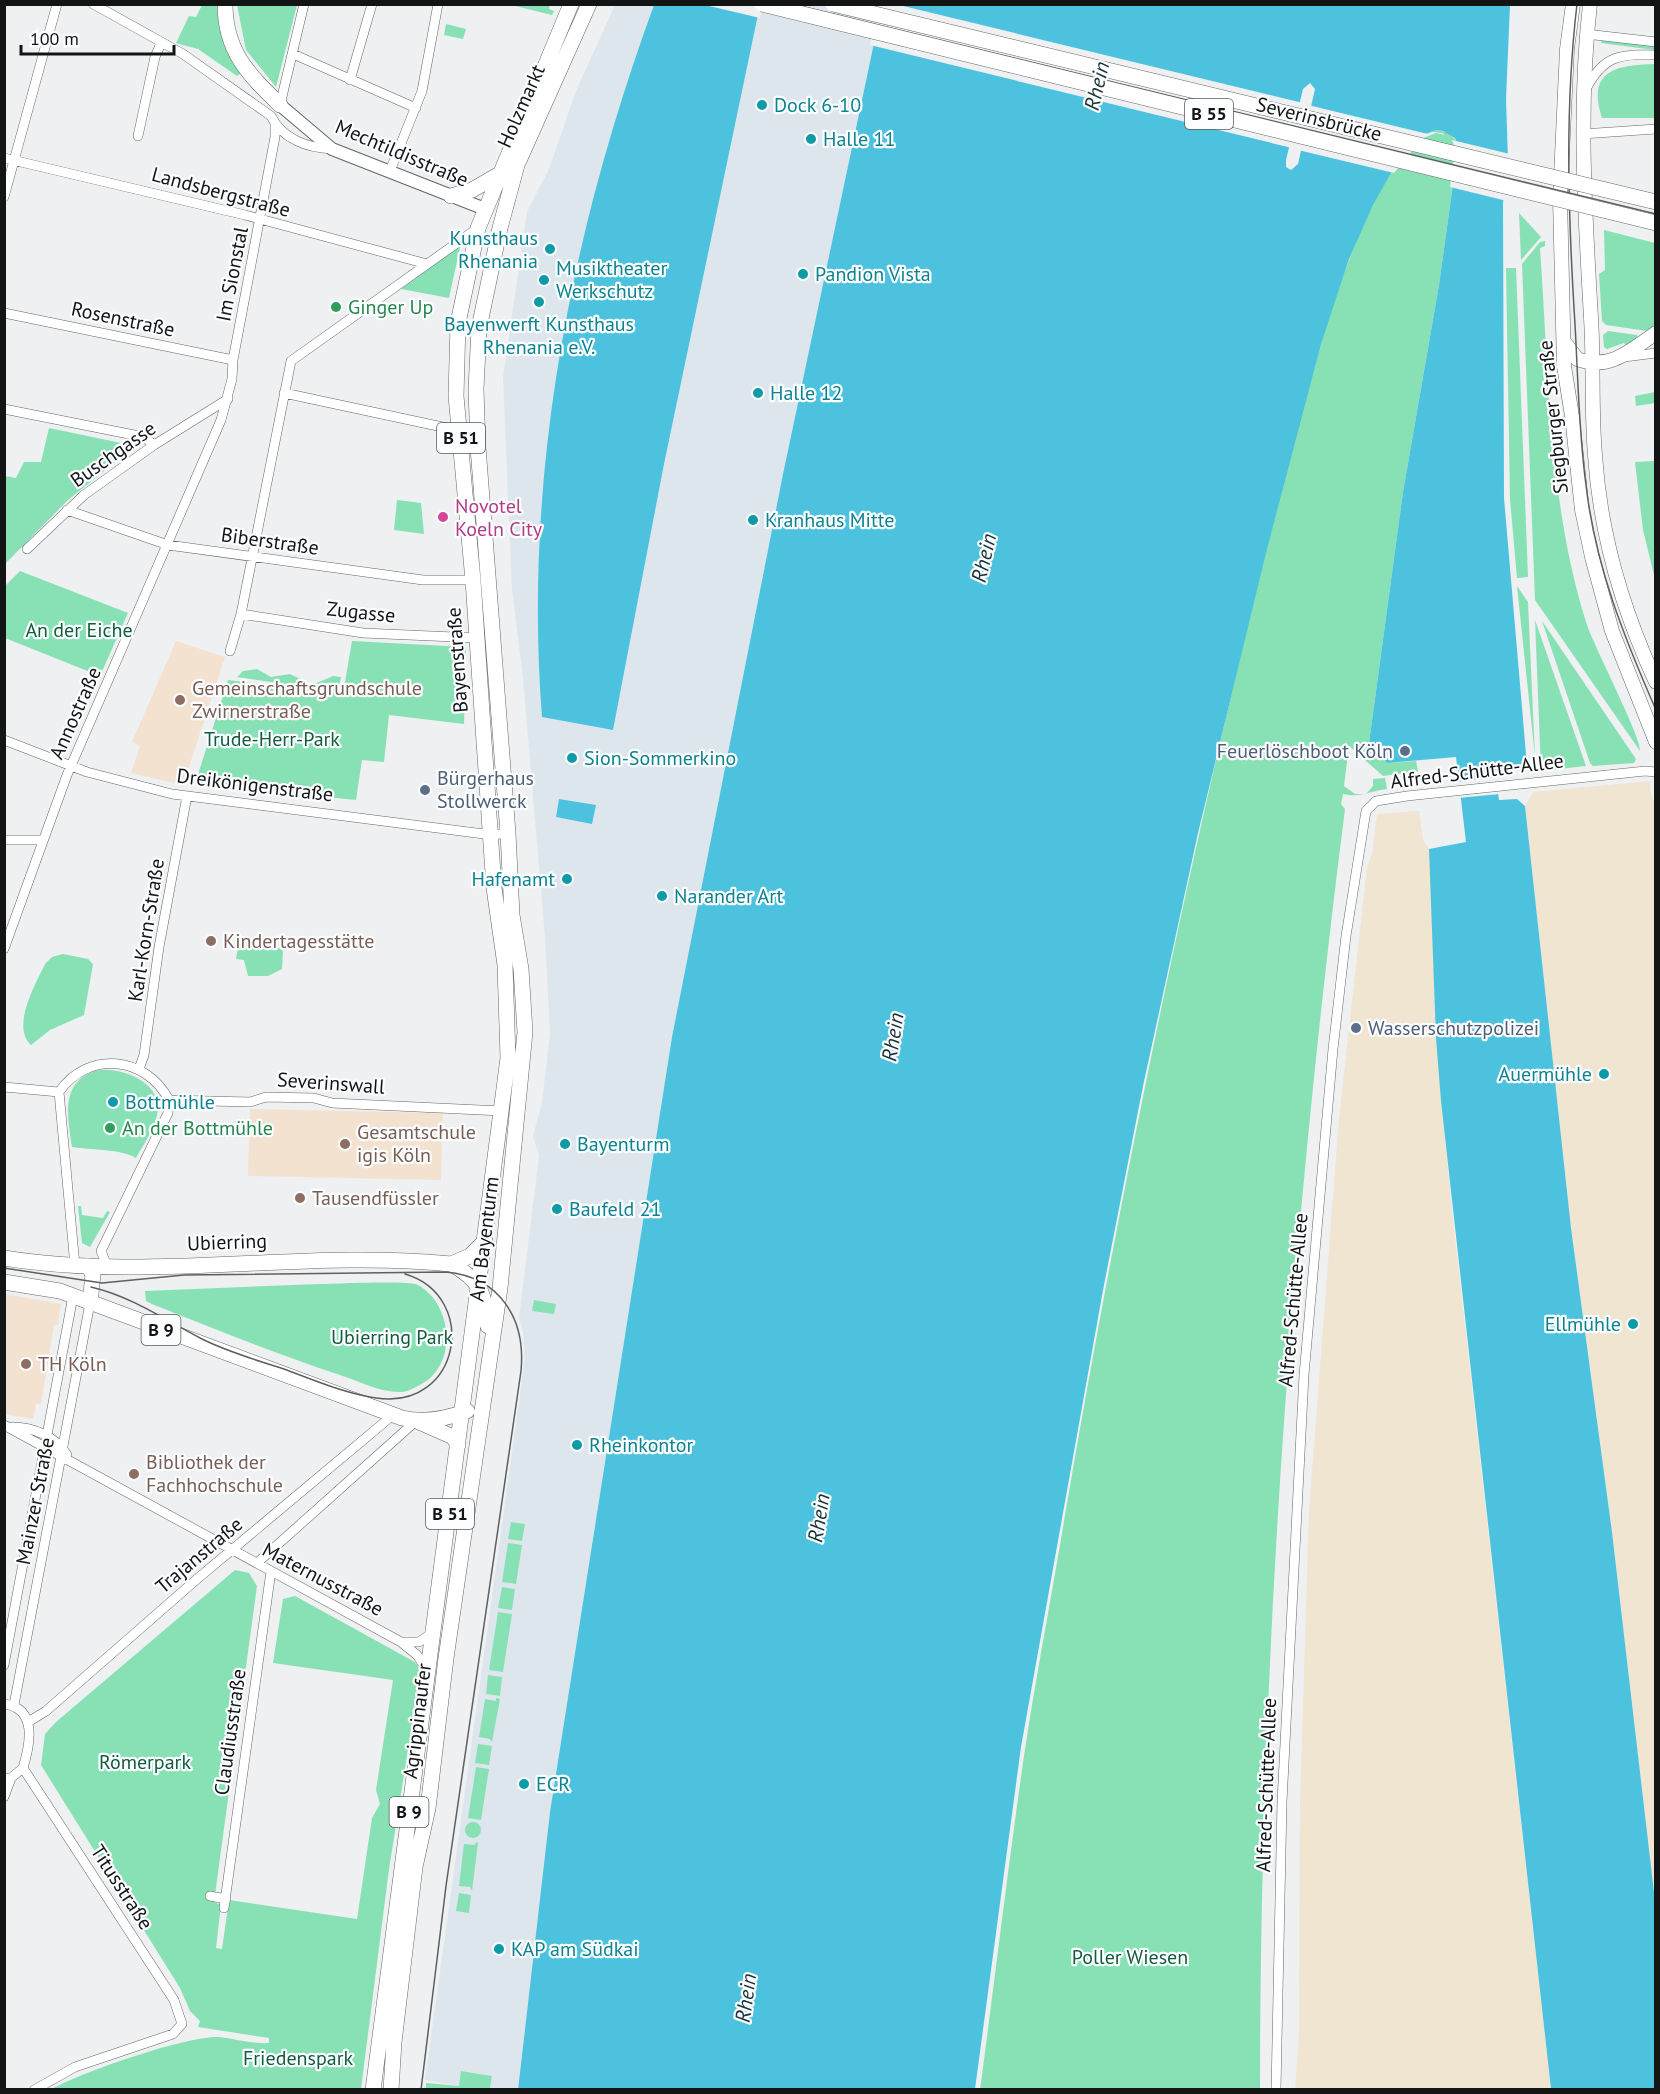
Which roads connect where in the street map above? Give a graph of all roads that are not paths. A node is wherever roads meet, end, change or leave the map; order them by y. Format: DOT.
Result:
graph roads {
  1 [pos="65,4"];
  2 [pos="93,4"];
  3 [pos="225,4"];
  4 [pos="304,4"];
  5 [pos="372,4"];
  6 [pos="438,4"];
  7 [pos="571,4"];
  8 [pos="589,4"];
  9 [pos="762,4"];
  10 [pos="833,4"];
  11 [pos="1573,4"];
  12 [pos="1590,4"];
  13 [pos="57,8"];
  14 [pos="1586,34"];
  15 [pos="1656,42"];
  16 [pos="161,43"];
  17 [pos="1567,49"];
  18 [pos="292,54"];
  19 [pos="1656,55"];
  20 [pos="350,80"];
  21 [pos="1582,96"];
  22 [pos="280,105"];
  23 [pos="416,108"];
  24 [pos="275,124"];
  25 [pos="1656,129"];
  26 [pos="1582,134"];
  27 [pos="138,136"];
  28 [pos="332,149"];
  29 [pos="10,159"];
  30 [pos="390,171"];
  31 [pos="498,175"];
  32 [pos="451,196"];
  33 [pos="4,197"];
  34 [pos="1656,202"];
  35 [pos="485,209"];
  36 [pos="260,221"];
  37 [pos="1656,223"];
  38 [pos="478,228"];
  39 [pos="500,228"];
  40 [pos="427,264"];
  41 [pos="4,313"];
  42 [pos="1656,333"];
  43 [pos="1565,343"];
  44 [pos="1656,353"];
  45 [pos="1621,358"];
  46 [pos="233,360"];
  47 [pos="1597,364"];
  48 [pos="284,393"];
  49 [pos="228,399"];
  50 [pos="458,408"];
  51 [pos="4,409"];
  52 [pos="477,416"];
  53 [pos="460,431"];
  54 [pos="154,445"];
  55 [pos="68,510"];
  56 [pos="168,545"];
  57 [pos="27,549"];
  58 [pos="253,558"];
  59 [pos="473,580"];
  60 [pos="241,614"];
  61 [pos="477,638"];
  62 [pos="230,651"];
  63 [pos="1655,679"];
  64 [pos="4,740"];
  65 [pos="1656,742"];
  66 [pos="72,766"];
  67 [pos="1656,772"];
  68 [pos="187,796"];
  69 [pos="508,833"];
  70 [pos="492,835"];
  71 [pos="4,840"];
  72 [pos="43,840"];
  73 [pos="4,949"];
  74 [pos="139,1069"];
  75 [pos="4,1088"];
  76 [pos="520,1088"];
  77 [pos="59,1092"];
  78 [pos="169,1100"];
  79 [pos="502,1111"];
  80 [pos="497,1152"];
  81 [pos="515,1154"];
  82 [pos="485,1241"];
  83 [pos="504,1245"];
  84 [pos="4,1258"];
  85 [pos="451,1264"];
  86 [pos="81,1266"];
  87 [pos="107,1266"];
  88 [pos="4,1282"];
  89 [pos="477,1286"];
  90 [pos="73,1296"];
  91 [pos="90,1303"];
  92 [pos="491,1342"];
  93 [pos="483,1394"];
  94 [pos="460,1414"];
  95 [pos="393,1415"];
  96 [pos="416,1421"];
  97 [pos="7,1426"];
  98 [pos="46,1436"];
  99 [pos="458,1445"];
  100 [pos="45,1447"];
  101 [pos="66,1456"];
  102 [pos="232,1551"];
  103 [pos="257,1563"];
  104 [pos="271,1571"];
  105 [pos="440,1583"];
  106 [pos="434,1631"];
  107 [pos="401,1642"];
  108 [pos="4,1665"];
  109 [pos="429,1672"];
  110 [pos="9,1705"];
  111 [pos="423,1713"];
  112 [pos="28,1722"];
  113 [pos="439,1722"];
  114 [pos="23,1768"];
  115 [pos="8,1778"];
  116 [pos="4,1797"];
  117 [pos="210,1896"];
  118 [pos="34,2090"];
  119 [pos="373,2090"];
  120 [pos="390,2090"];
  121 [pos="1276,2090"];
  1 -- 13 [label="street"];
  2 -- 16 [label="street"];
  3 -- 22 [label="main road"];
  4 -- 18 [label="street"];
  5 -- 20 [label="street"];
  6 -- 23 [label="street"];
  7 -- 31 [label="main road, Holzmarkt / B 51"];
  8 -- 39 [label="main road, Holzmarkt / B 51"];
  9 -- 37 [label="main road, Severinsbrücke / B 55, bridge"];
  10 -- 34 [label="main road, Severinsbrücke / B 55, bridge"];
  11 -- 17 [label="main road, Siegburger Straße"];
  12 -- 14 [label="main road, Siegburger Straße"];
  13 -- 29 [label="street"];
  14 -- 15 [label="street"];
  14 -- 17 [label="main road"];
  14 -- 21 [label="main road, Siegburger Straße"];
  16 -- 24 [label="street"];
  16 -- 27 [label="street"];
  17 -- 43 [label="main road, Siegburger Straße"];
  18 -- 20 [label="street"];
  18 -- 22 [label="street"];
  19 -- 21 [label="street"];
  20 -- 23 [label="street"];
  21 -- 26 [label="main road, Siegburger Straße"];
  22 -- 28 [label="street, Mechtildisstraße"];
  23 -- 30 [label="street"];
  24 -- 28 [label="street"];
  24 -- 36 [label="street, Im Sionstal"];
  25 -- 26 [label="street"];
  26 -- 47 [label="main road, Siegburger Straße"];
  28 -- 30 [label="street, Mechtildisstraße"];
  29 -- 33 [label="street"];
  29 -- 36 [label="street, Landsbergstraße"];
  30 -- 32 [label="street, Mechtildisstraße"];
  31 -- 32 [label="main road"];
  31 -- 35 [label="main road, Holzmarkt / B 51"];
  32 -- 35 [label="street, Mechtildisstraße"];
  35 -- 38 [label="main road, Bayenstraße / B 51"];
  35 -- 39 [label="main road"];
  36 -- 40 [label="street, Landsbergstraße"];
  36 -- 46 [label="street, Im Sionstal"];
  38 -- 40 [label="street"];
  38 -- 50 [label="main road, Bayenstraße / B 51"];
  39 -- 52 [label="main road, Bayenstraße / B 51"];
  40 -- 48 [label="street"];
  41 -- 46 [label="street, Rosenstraße"];
  42 -- 45 [label="main road"];
  43 -- 47 [label="main road"];
  43 -- 65 [label="main road, Siegburger Straße"];
  44 -- 45 [label="street"];
  45 -- 47 [label="main road"];
  46 -- 49 [label="street, Annostraße"];
  47 -- 63 [label="main road, Siegburger Straße"];
  48 -- 53 [label="street"];
  48 -- 58 [label="street"];
  49 -- 54 [label="street, Buschgasse"];
  49 -- 56 [label="street, Annostraße"];
  50 -- 52 [label="main road"];
  50 -- 53 [label="main road, Bayenstraße / B 51"];
  51 -- 54 [label="street"];
  52 -- 69 [label="main road, Bayenstraße / B 51"];
  53 -- 59 [label="main road, Bayenstraße / B 51"];
  54 -- 55 [label="street, Buschgasse"];
  55 -- 56 [label="street, Biberstraße"];
  55 -- 57 [label="street, Buschgasse"];
  56 -- 58 [label="street, Biberstraße"];
  56 -- 66 [label="street, Annostraße"];
  58 -- 59 [label="street, Biberstraße"];
  58 -- 60 [label="street"];
  59 -- 61 [label="main road, Bayenstraße / B 51"];
  60 -- 61 [label="street, Zugasse"];
  60 -- 62 [label="street"];
  61 -- 70 [label="main road, Bayenstraße / B 51"];
  64 -- 66 [label="street, Dreikönigenstraße"];
  66 -- 68 [label="street, Dreikönigenstraße"];
  66 -- 72 [label="street, Annostraße"];
  67 -- 121 [label="street, Alfred-Schütte-Allee"];
  68 -- 70 [label="street, Dreikönigenstraße"];
  68 -- 74 [label="street, Karl-Korn-Straße"];
  69 -- 70 [label="street, Dreikönigenstraße"];
  69 -- 76 [label="main road, Bayenstraße / B 51"];
  70 -- 79 [label="main road, Bayenstraße / B 51"];
  71 -- 72 [label="street"];
  72 -- 73 [label="street, Annostraße"];
  74 -- 77 [label="street"];
  74 -- 78 [label="street"];
  75 -- 77 [label="street"];
  76 -- 81 [label="main road, Am Bayenturm / B 51"];
  77 -- 86 [label="street"];
  78 -- 79 [label="street, Severinswall"];
  78 -- 87 [label="street"];
  79 -- 80 [label="main road, Am Bayenturm / B 51"];
  80 -- 81 [label="main road"];
  80 -- 82 [label="main road, Am Bayenturm / B 51"];
  81 -- 83 [label="main road, Am Bayenturm / B 51"];
  82 -- 83 [label="main road"];
  82 -- 85 [label="main road"];
  82 -- 89 [label="main road, Am Bayenturm / B 51"];
  83 -- 92 [label="main road, Am Bayenturm / B 51"];
  84 -- 86 [label="main road, Ubierring"];
  85 -- 87 [label="main road, Ubierring"];
  85 -- 89 [label="main road"];
  86 -- 87 [label="main road, Ubierring"];
  86 -- 91 [label="main road"];
  88 -- 90 [label="main road, B 9"];
  89 -- 92 [label="main road"];
  89 -- 94 [label="main road, Am Bayenturm / B 51"];
  90 -- 91 [label="main road, B 9"];
  90 -- 98 [label="street, Mainzer Straße"];
  91 -- 95 [label="main road, B 9"];
  91 -- 101 [label="street, Mainzer Straße"];
  92 -- 93 [label="main road, Am Bayenturm"];
  93 -- 94 [label="main road"];
  93 -- 113 [label="main road, Agrippinaufer / B 9"];
  94 -- 96 [label="main road, B 9"];
  94 -- 99 [label="main road, Agrippinaufer / B 51"];
  95 -- 96 [label="main road, B 9"];
  95 -- 102 [label="street, Trajanstraße"];
  96 -- 99 [label="main road, B 9"];
  96 -- 103 [label="street"];
  97 -- 98 [label="street, Maternusstraße"];
  97 -- 100 [label="street, Maternusstraße"];
  98 -- 100 [label="street, Mainzer Straße"];
  98 -- 101 [label="street, Maternusstraße"];
  99 -- 105 [label="main road, Agrippinaufer / B 51"];
  100 -- 101 [label="street, Maternusstraße"];
  100 -- 108 [label="street, Mainzer Straße"];
  101 -- 102 [label="street, Maternusstraße"];
  101 -- 110 [label="street, Mainzer Straße"];
  102 -- 103 [label="street, Maternusstraße"];
  102 -- 112 [label="street, Trajanstraße"];
  103 -- 104 [label="street, Maternusstraße"];
  104 -- 107 [label="street, Maternusstraße"];
  104 -- 117 [label="street, Claudiusstraße"];
  105 -- 106 [label="main road, Agrippinaufer / B 9"];
  106 -- 107 [label="street"];
  106 -- 109 [label="main road, Agrippinaufer / B 9"];
  107 -- 109 [label="street, Maternusstraße"];
  109 -- 111 [label="main road, Agrippinaufer / B 9"];
  110 -- 112 [label="street, Mainzer Straße"];
  111 -- 113 [label="main road"];
  111 -- 119 [label="main road, Agrippinaufer / B 9"];
  112 -- 114 [label="street"];
  113 -- 120 [label="main road, Agrippinaufer / B 9"];
  114 -- 115 [label="street"];
  114 -- 118 [label="street, Titusstraße"];
  115 -- 116 [label="street"];
}
